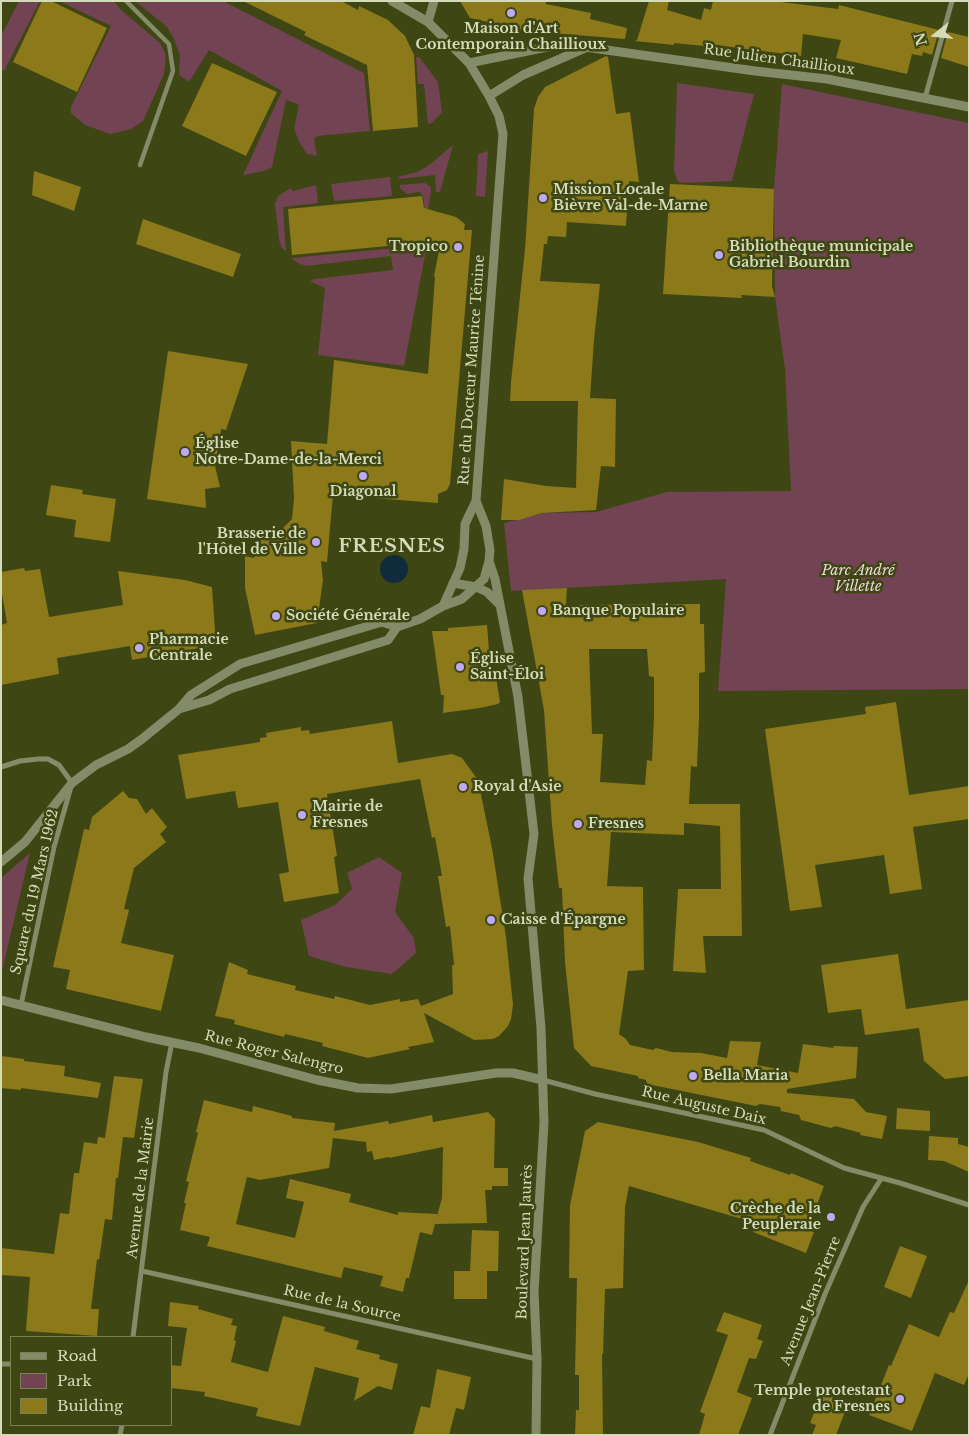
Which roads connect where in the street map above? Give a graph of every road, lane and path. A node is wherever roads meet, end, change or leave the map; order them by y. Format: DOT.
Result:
graph roads {
  1 [pos="126,1"];
  2 [pos="392,1"];
  3 [pos="434,1"];
  4 [pos="952,1"];
  5 [pos="428,22"];
  6 [pos="585,47"];
  7 [pos="469,63"];
  8 [pos="489,96"];
  9 [pos="925,98"];
  10 [pos="969,107"];
  11 [pos="140,165"];
  12 [pos="476,501"];
  13 [pos="489,561"];
  14 [pos="453,583"];
  15 [pos="476,587"];
  16 [pos="499,604"];
  17 [pos="443,606"];
  18 [pos="397,627"];
  19 [pos="179,709"];
  20 [pos="1,767"];
  21 [pos="72,783"];
  22 [pos="1,862"];
  23 [pos="1,1000"];
  24 [pos="21,1005"];
  25 [pos="172,1042"];
  26 [pos="543,1080"];
  27 [pos="881,1179"];
  28 [pos="969,1205"];
  29 [pos="142,1271"];
  30 [pos="133,1336"];
  31 [pos="537,1359"];
  32 [pos="536,1435"];
  33 [pos="770,1435"];
  1 -- 11 [label="street"];
  2 -- 5 [label="street, Rue du Docteur Maurice Ténine"];
  3 -- 5 [label="street"];
  4 -- 9 [label="street"];
  5 -- 7 [label="street, Rue du Docteur Maurice Ténine"];
  6 -- 7 [label="street, Rue Julien Chaillioux"];
  6 -- 8 [label="street"];
  6 -- 9 [label="street, Rue Julien Chaillioux"];
  7 -- 8 [label="street, Rue du Docteur Maurice Ténine"];
  8 -- 12 [label="street, Rue du Docteur Maurice Ténine"];
  9 -- 10 [label="street, Rue Julien Chaillioux"];
  12 -- 13 [label="street, Rue du Docteur Maurice Ténine"];
  12 -- 14 [label="street"];
  13 -- 15 [label="street"];
  13 -- 16 [label="street, Rue du Docteur Maurice Ténine"];
  14 -- 15 [label="street"];
  14 -- 17 [label="street"];
  15 -- 16 [label="street"];
  15 -- 17 [label="street"];
  16 -- 26 [label="street, Rue du Docteur Maurice Ténine"];
  17 -- 18 [label="street"];
  18 -- 19 [label="street"];
  18 -- 19 [label="street"];
  19 -- 21 [label="street"];
  20 -- 21 [label="street"];
  21 -- 22 [label="street"];
  21 -- 24 [label="street, Square du 19 Mars 1962"];
  23 -- 24 [label="street, Rue Roger Salengro"];
  24 -- 25 [label="street, Rue Roger Salengro"];
  25 -- 26 [label="street, Rue Roger Salengro"];
  25 -- 29 [label="street, Avenue de la Mairie"];
  26 -- 27 [label="street, Rue Auguste Daix"];
  26 -- 31 [label="street, Boulevard Jean Jaurès"];
  27 -- 28 [label="street, Rue Auguste Daix"];
  27 -- 33 [label="street, Avenue Jean-Pierre"];
  29 -- 30 [label="street, Avenue de la Mairie"];
  29 -- 31 [label="street, Rue de la Source"];
  31 -- 32 [label="street, Boulevard Jean Jaurès"];
}
